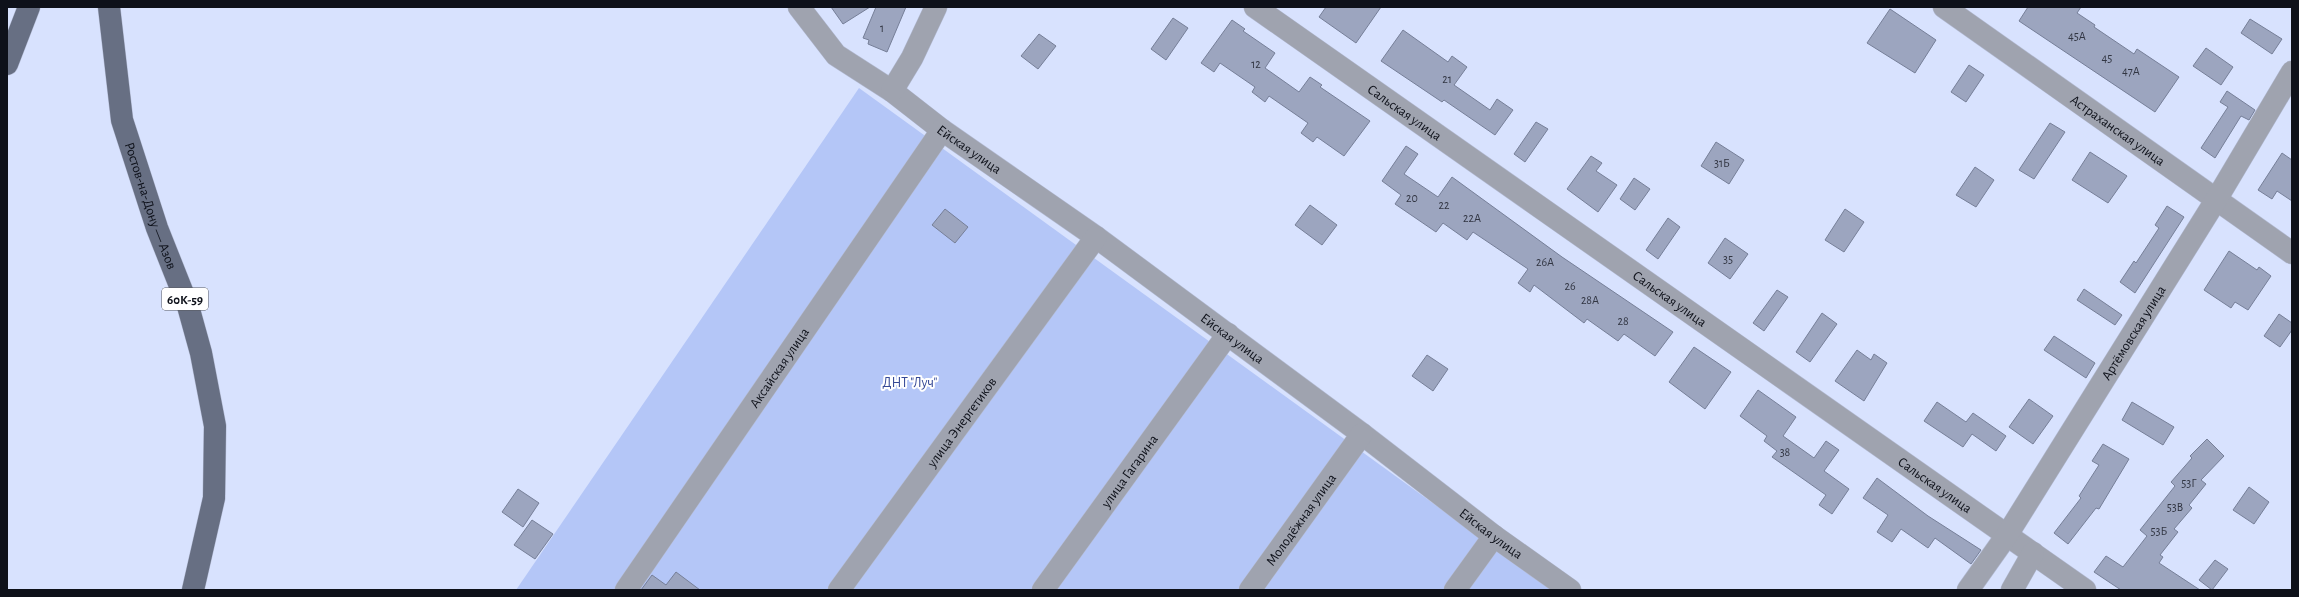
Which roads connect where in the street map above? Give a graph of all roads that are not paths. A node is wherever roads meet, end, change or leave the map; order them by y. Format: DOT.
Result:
graph roads {
  1 [pos="29,7"];
  2 [pos="109,7"];
  3 [pos="798,7"];
  4 [pos="936,7"];
  5 [pos="1255,7"];
  6 [pos="1944,7"];
  7 [pos="7,64"];
  8 [pos="2292,72"];
  9 [pos="892,91"];
  10 [pos="937,138"];
  11 [pos="2216,200"];
  12 [pos="1090,246"];
  13 [pos="2292,253"];
  14 [pos="1222,343"];
  15 [pos="1356,442"];
  16 [pos="2007,535"];
  17 [pos="1490,542"];
  18 [pos="2033,553"];
  19 [pos="193,590"];
  20 [pos="626,590"];
  21 [pos="839,590"];
  22 [pos="1043,590"];
  23 [pos="1250,590"];
  24 [pos="1455,590"];
  25 [pos="1570,590"];
  26 [pos="1968,590"];
  27 [pos="2012,590"];
  28 [pos="2085,590"];
  1 -- 7 [label="main road"];
  2 -- 19 [label="main road, Ростов-на-Дону — Азов / 60К-59"];
  3 -- 9 [label="street, Ейская улица"];
  4 -- 9 [label="street"];
  5 -- 16 [label="street, Сальская улица"];
  6 -- 11 [label="street, Астраханская улица"];
  8 -- 11 [label="street, Артёмовская улица"];
  9 -- 10 [label="street, Ейская улица"];
  10 -- 12 [label="street, Ейская улица"];
  10 -- 20 [label="street, Аксайская улица"];
  11 -- 13 [label="street, Астраханская улица"];
  11 -- 16 [label="street, Артёмовская улица"];
  12 -- 14 [label="street, Ейская улица"];
  12 -- 21 [label="street, улица Энергетиков"];
  14 -- 15 [label="street, Ейская улица"];
  14 -- 22 [label="street, улица Гагарина"];
  15 -- 17 [label="street, Ейская улица"];
  15 -- 23 [label="street, Молодёжная улица"];
  16 -- 18 [label="street, Сальская улица"];
  16 -- 26 [label="street, Артёмовская улица"];
  17 -- 24 [label="street"];
  17 -- 25 [label="street, Ейская улица"];
  18 -- 27 [label="street"];
  18 -- 28 [label="street, Сальская улица"];
}
